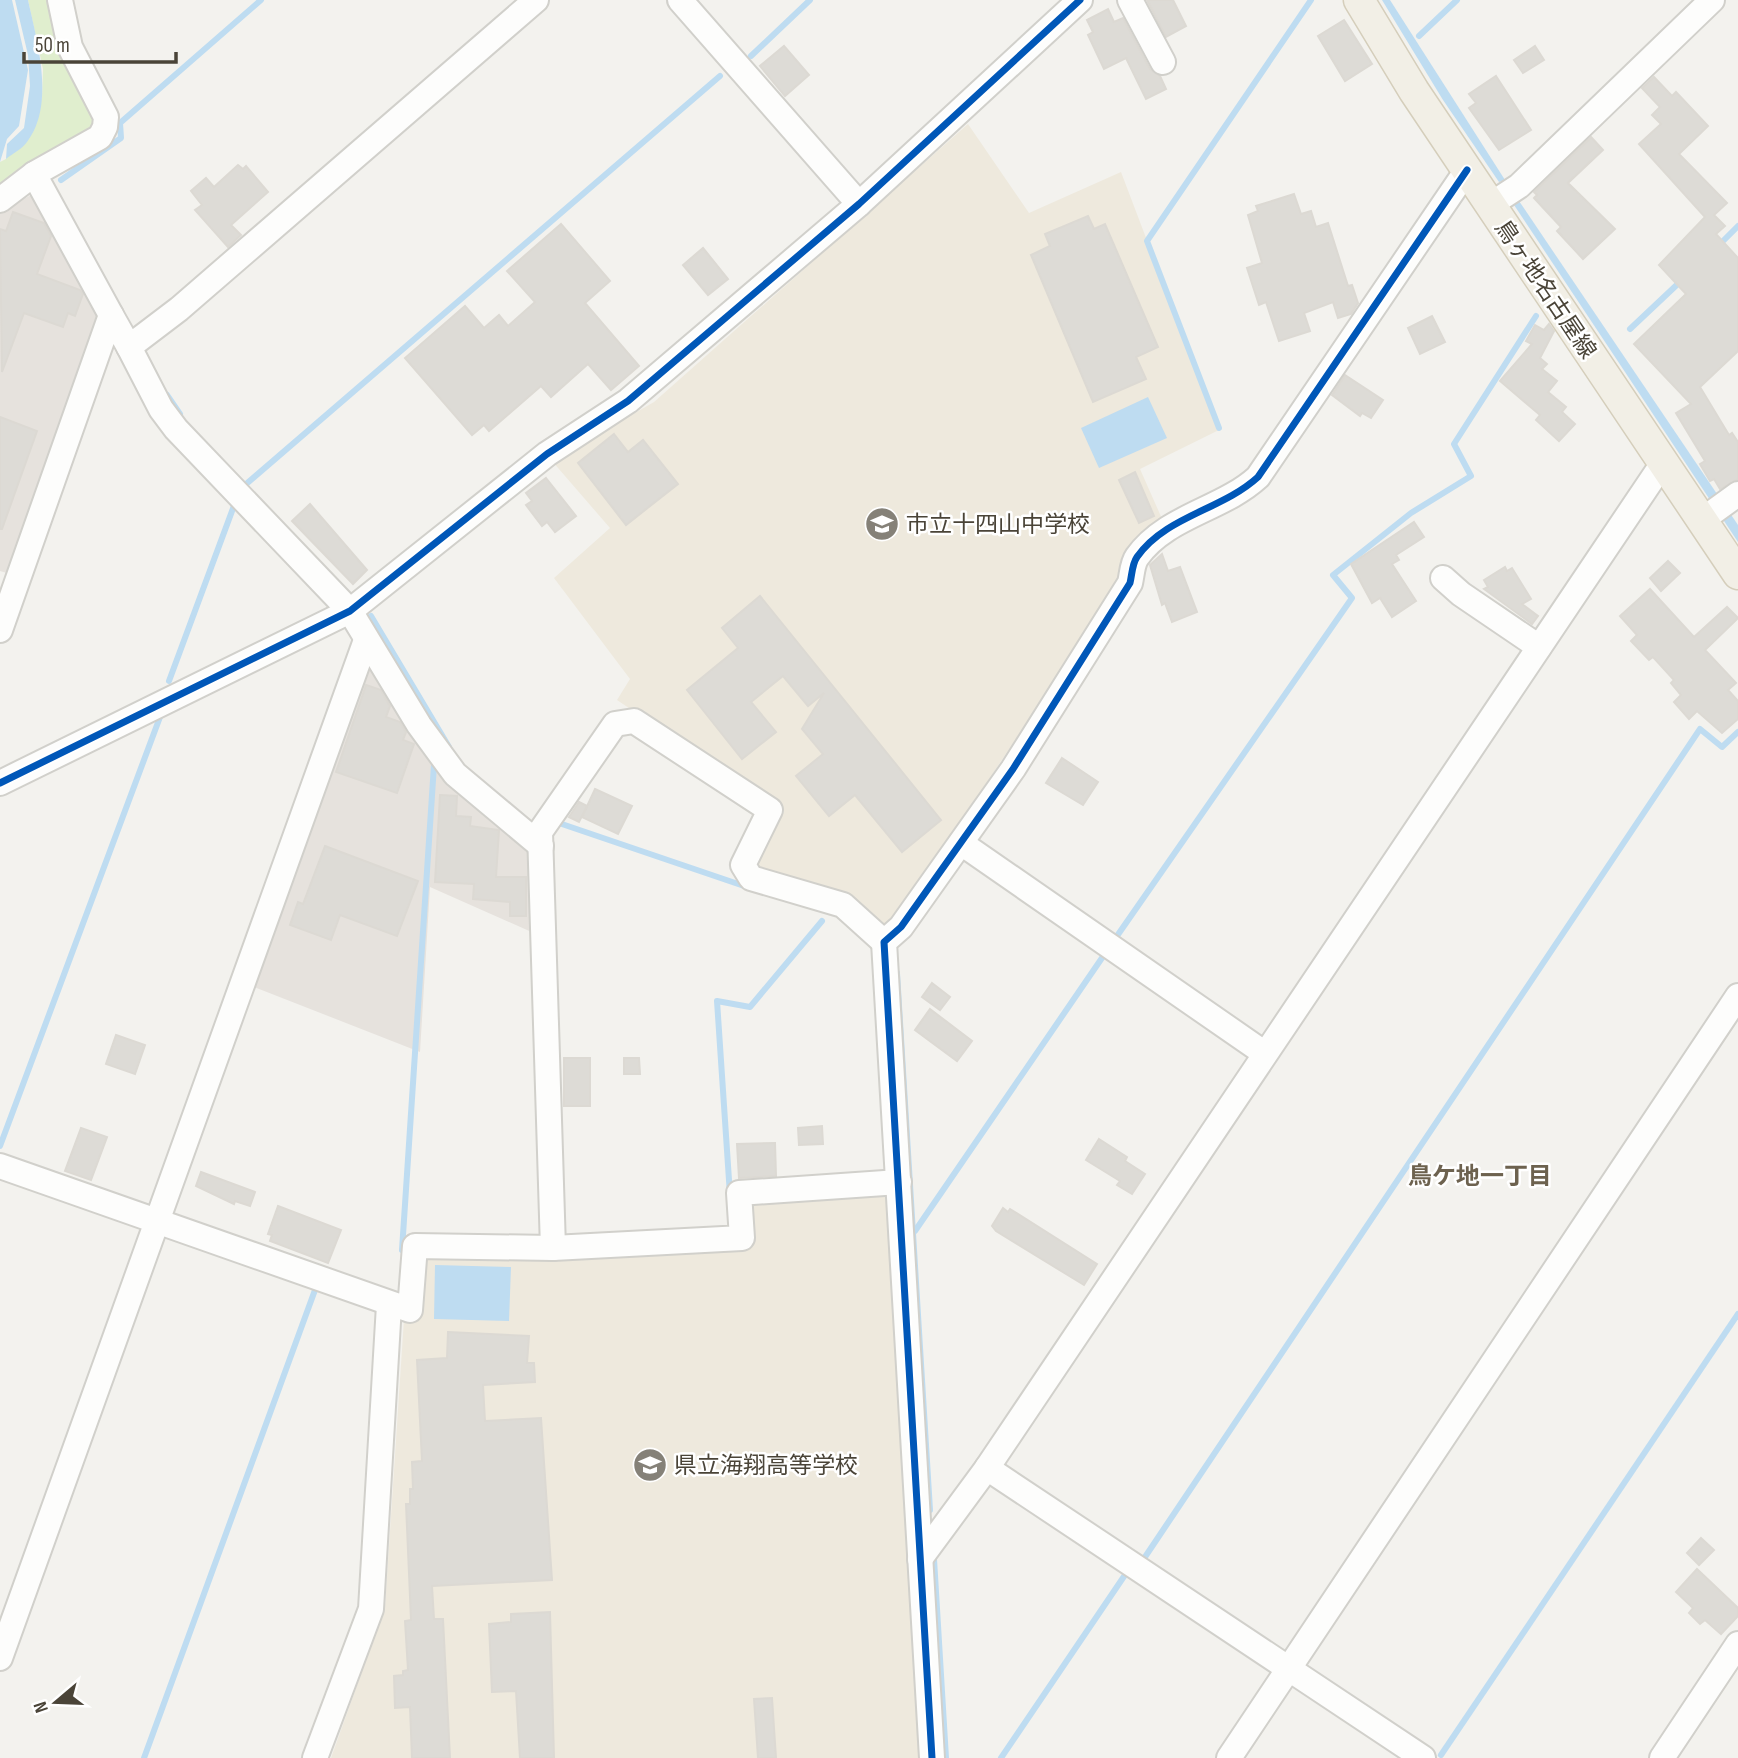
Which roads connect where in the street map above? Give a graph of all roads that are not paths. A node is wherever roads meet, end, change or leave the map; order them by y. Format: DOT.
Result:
graph roads {
  1 [pos="60,0"];
  2 [pos="536,0"];
  3 [pos="680,0"];
  4 [pos="1080,0"];
  5 [pos="1130,0"];
  6 [pos="1359,0"];
  7 [pos="1712,0"];
  8 [pos="1163,62"];
  9 [pos="1467,170"];
  10 [pos="34,174"];
  11 [pos="0,200"];
  12 [pos="859,204"];
  13 [pos="1490,205"];
  14 [pos="111,315"];
  15 [pos="130,347"];
  16 [pos="1663,463"];
  17 [pos="1719,508"];
  18 [pos="1738,574"];
  19 [pos="1443,578"];
  20 [pos="350,611"];
  21 [pos="0,630"];
  22 [pos="366,640"];
  23 [pos="1539,647"];
  24 [pos="0,783"];
  25 [pos="961,843"];
  26 [pos="541,846"];
  27 [pos="884,943"];
  28 [pos="1738,996"];
  29 [pos="1264,1053"];
  30 [pos="0,1166"];
  31 [pos="900,1182"];
  32 [pos="157,1222"];
  33 [pos="553,1248"];
  34 [pos="389,1305"];
  35 [pos="987,1468"];
  36 [pos="920,1559"];
  37 [pos="1738,1644"];
  38 [pos="0,1658"];
  39 [pos="1290,1668"];
  40 [pos="315,1758"];
  41 [pos="932,1758"];
  42 [pos="1229,1758"];
  43 [pos="1423,1758"];
  44 [pos="1662,1758"];
  1 -- 10 [label="street"];
  2 -- 15 [label="street"];
  3 -- 12 [label="street"];
  4 -- 12 [label="street"];
  5 -- 8 [label="street"];
  6 -- 9 [label="main road, 鳥ヶ地名古屋線"];
  7 -- 13 [label="street"];
  9 -- 13 [label="main road, 鳥ヶ地名古屋線"];
  9 -- 25 [label="street"];
  10 -- 11 [label="street"];
  10 -- 14 [label="street"];
  12 -- 20 [label="street"];
  13 -- 16 [label="main road, 鳥ヶ地名古屋線"];
  14 -- 15 [label="street"];
  14 -- 21 [label="street"];
  15 -- 20 [label="street"];
  16 -- 17 [label="main road, 鳥ヶ地名古屋線"];
  16 -- 23 [label="street"];
  17 -- 18 [label="main road, 鳥ヶ地名古屋線"];
  19 -- 23 [label="street"];
  20 -- 22 [label="street"];
  20 -- 24 [label="street"];
  22 -- 26 [label="street"];
  22 -- 32 [label="street"];
  23 -- 29 [label="street"];
  25 -- 27 [label="street"];
  25 -- 29 [label="street"];
  26 -- 27 [label="street"];
  26 -- 33 [label="street"];
  27 -- 31 [label="street"];
  28 -- 39 [label="street"];
  29 -- 35 [label="street"];
  30 -- 32 [label="street"];
  31 -- 33 [label="street"];
  31 -- 36 [label="street"];
  32 -- 34 [label="street"];
  32 -- 38 [label="street"];
  33 -- 34 [label="street"];
  34 -- 40 [label="street"];
  35 -- 36 [label="street"];
  35 -- 39 [label="street"];
  36 -- 41 [label="street"];
  37 -- 44 [label="street"];
  39 -- 42 [label="street"];
  39 -- 43 [label="street"];
}
